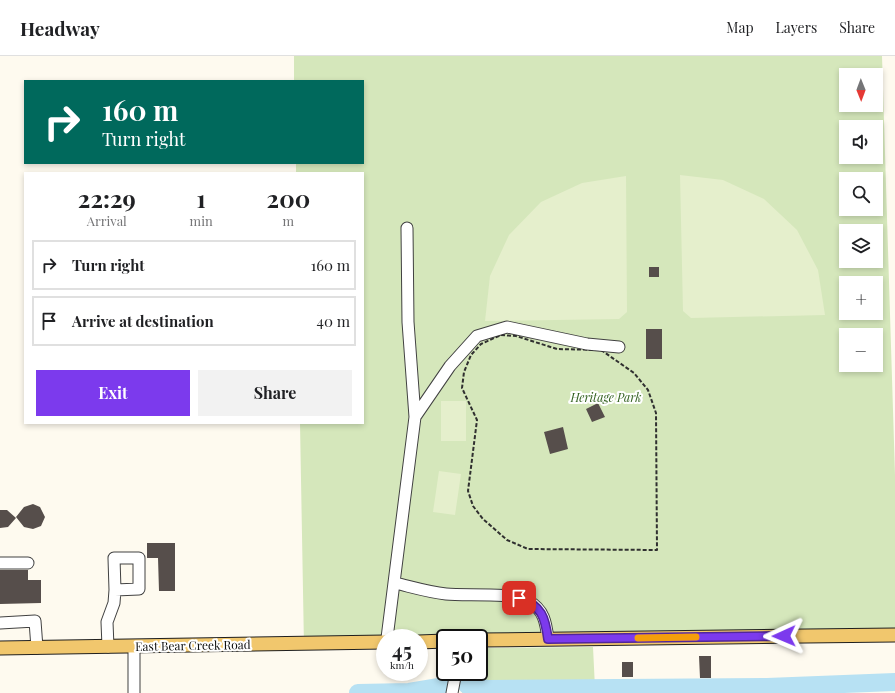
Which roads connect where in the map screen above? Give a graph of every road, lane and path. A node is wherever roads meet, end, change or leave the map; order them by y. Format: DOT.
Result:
graph roads {
  1 [pos="407,228"];
  2 [pos="618,347"];
  3 [pos="415,417"];
  4 [pos="657,550"];
  5 [pos="28,562"];
  6 [pos="0,563"];
  7 [pos="395,583"];
  8 [pos="115,590"];
  9 [pos="0,622"];
  10 [pos="388,629"];
  11 [pos="895,635"];
  12 [pos="548,639"];
  13 [pos="488,640"];
  14 [pos="376,642"];
  15 [pos="108,647"];
  16 [pos="134,647"];
  17 [pos="0,648"];
  18 [pos="37,648"];
  19 [pos="454,681"];
  20 [pos="134,693"];
  21 [pos="452,693"];
  1 -- 3 [label="street"];
  2 -- 3 [label="street"];
  3 -- 7 [label="street"];
  4 -- 4 [label="path"];
  5 -- 6 [label="street"];
  7 -- 10 [label="street"];
  7 -- 12 [label="street"];
  8 -- 15 [label="street"];
  9 -- 18 [label="street"];
  11 -- 12 [label="main road"];
  12 -- 13 [label="main road"];
  14 -- 16 [label="main road, East Bear Creek Road"];
  15 -- 16 [label="main road, East Bear Creek Road"];
  15 -- 18 [label="main road, East Bear Creek Road"];
  16 -- 20 [label="street"];
  17 -- 18 [label="main road, East Bear Creek Road"];
  19 -- 21 [label="street"];
}
